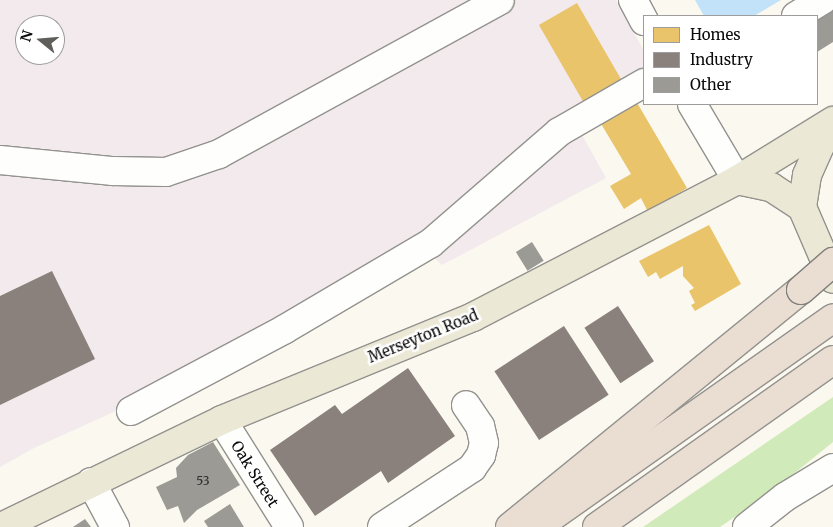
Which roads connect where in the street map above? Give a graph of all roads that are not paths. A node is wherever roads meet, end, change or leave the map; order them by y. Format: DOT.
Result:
graph roads {
  1 [pos="500,0"];
  2 [pos="633,0"];
  3 [pos="822,0"];
  4 [pos="798,15"];
  5 [pos="643,19"];
  6 [pos="643,85"];
  7 [pos="693,105"];
  8 [pos="833,121"];
  9 [pos="833,131"];
  10 [pos="0,160"];
  11 [pos="737,180"];
  12 [pos="802,207"];
  13 [pos="833,262"];
  14 [pos="833,279"];
  15 [pos="833,318"];
  16 [pos="830,362"];
  17 [pos="466,405"];
  18 [pos="131,411"];
  19 [pos="222,420"];
  20 [pos="833,468"];
  21 [pos="91,482"];
  22 [pos="1,527"];
  23 [pos="115,527"];
  24 [pos="289,527"];
  25 [pos="382,527"];
  26 [pos="510,527"];
  27 [pos="537,527"];
  28 [pos="598,527"];
  29 [pos="747,527"];
  1 -- 10 [label="street"];
  2 -- 5 [label="street"];
  3 -- 4 [label="street"];
  6 -- 18 [label="street"];
  7 -- 11 [label="street"];
  8 -- 11 [label="main road, Merseyton Road"];
  9 -- 12 [label="main road"];
  11 -- 12 [label="main road"];
  11 -- 19 [label="main road, Merseyton Road"];
  12 -- 14 [label="main road"];
  13 -- 26 [label="highway, bridge"];
  15 -- 27 [label="highway"];
  16 -- 28 [label="highway"];
  17 -- 25 [label="street"];
  19 -- 21 [label="main road, Merseyton Road"];
  19 -- 24 [label="street, Oak Street"];
  20 -- 29 [label="street"];
  21 -- 22 [label="main road, Merseyton Road"];
  21 -- 23 [label="street"];
}
